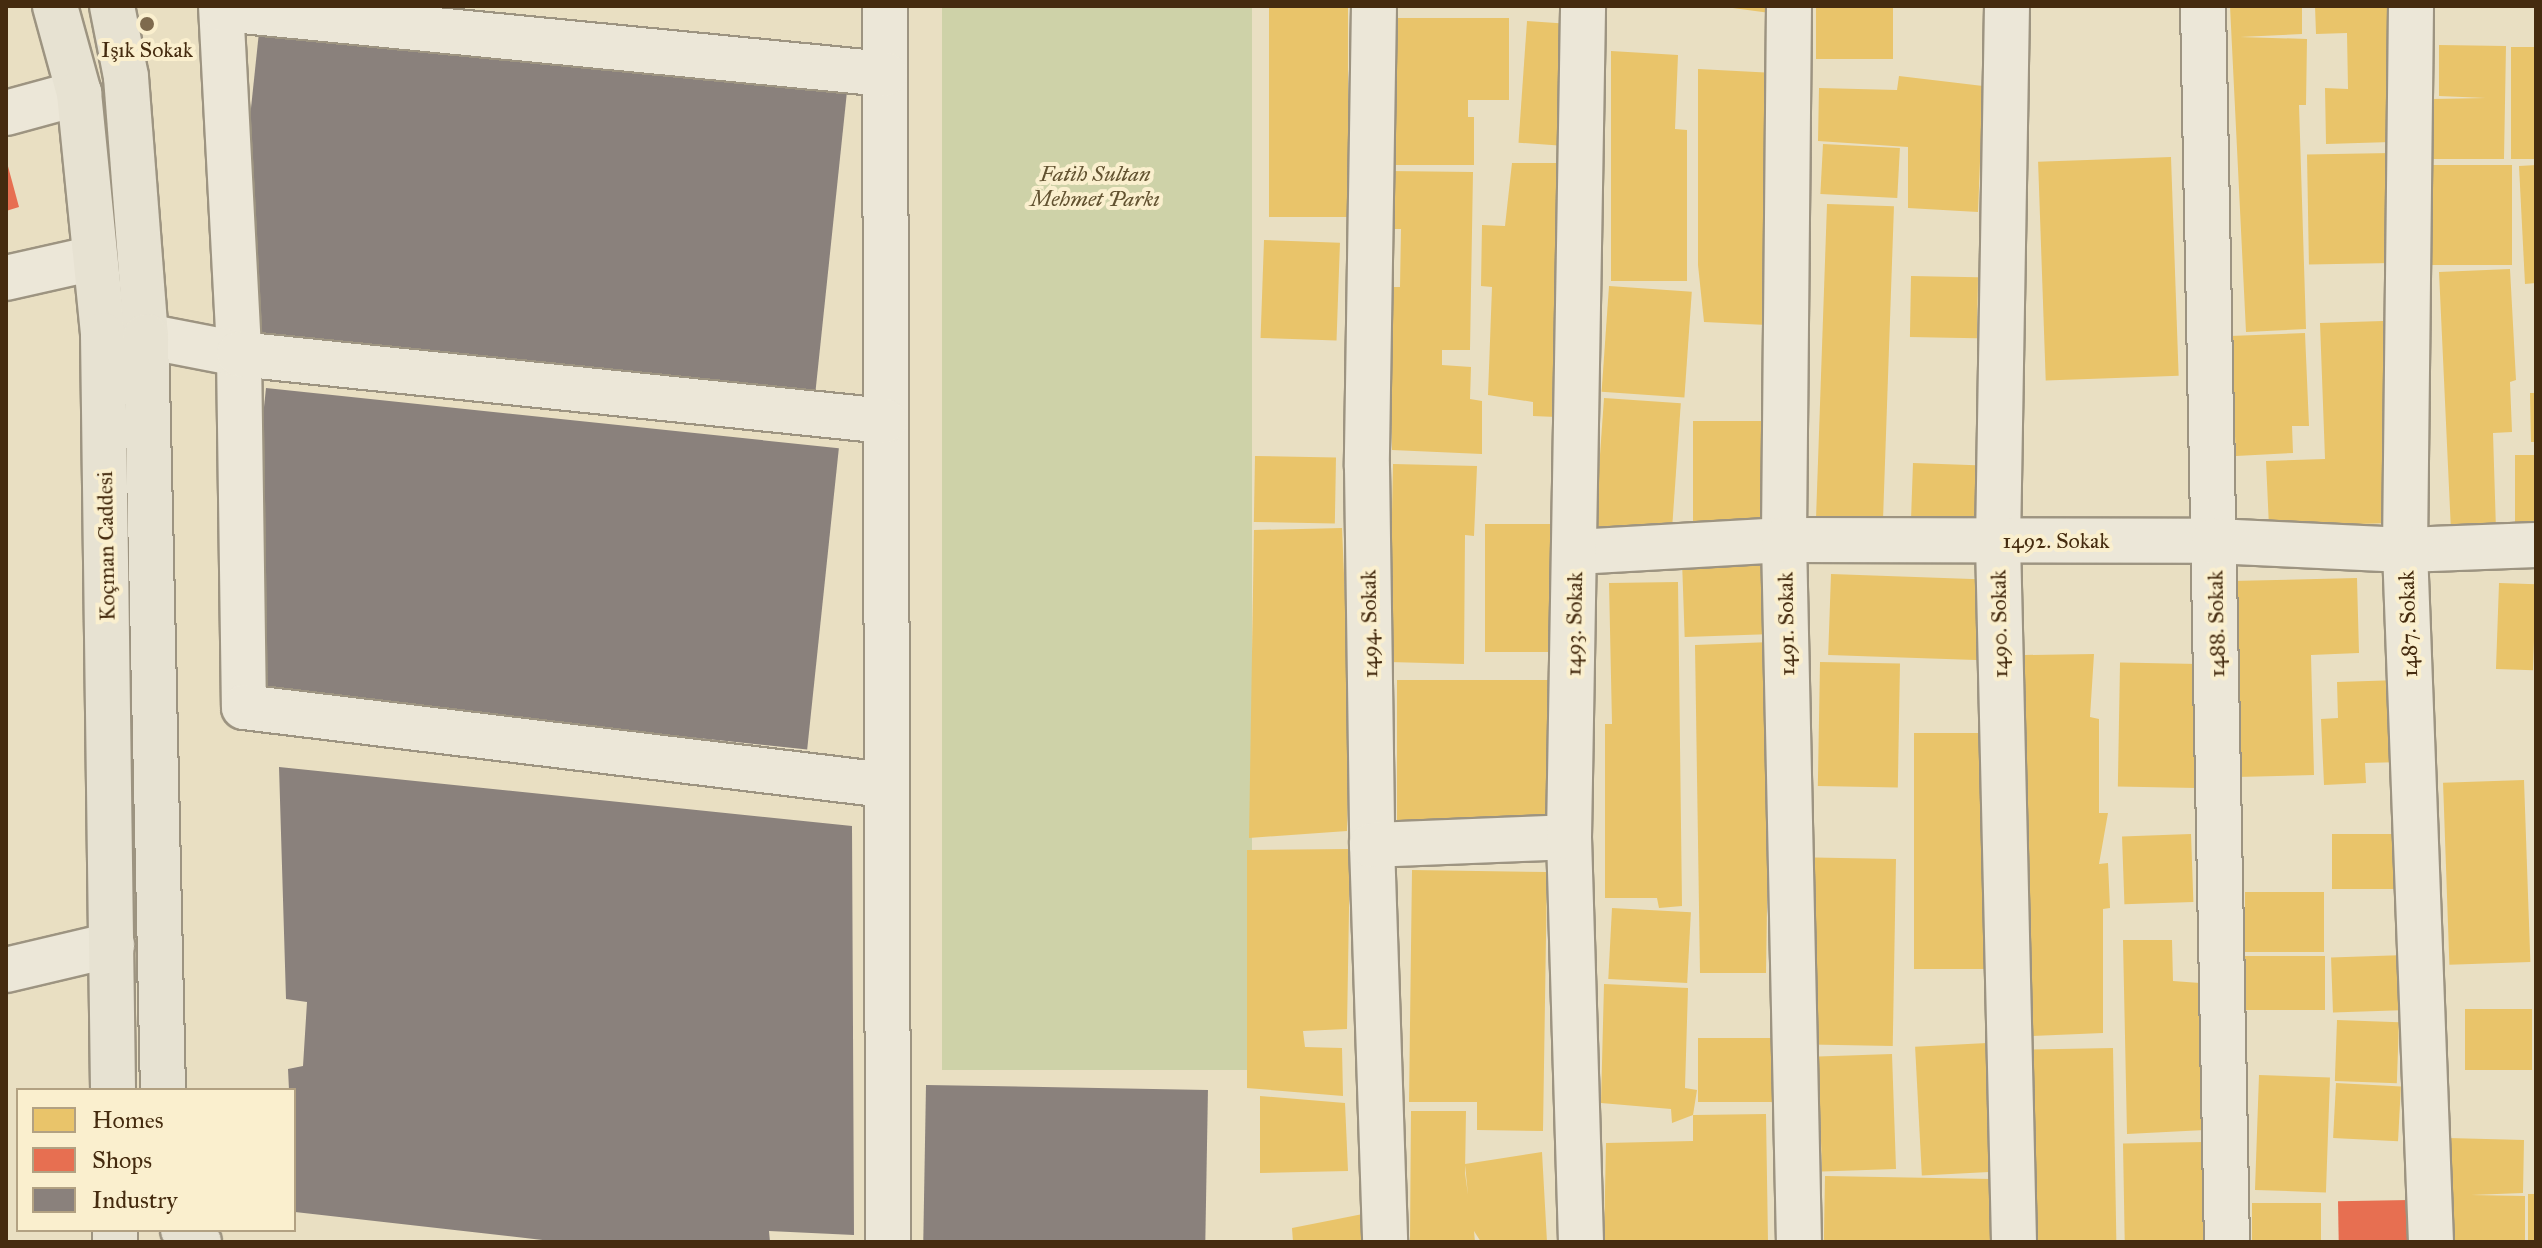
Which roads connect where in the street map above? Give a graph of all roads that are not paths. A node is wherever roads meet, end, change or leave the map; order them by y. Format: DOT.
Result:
graph roads {
  1 [pos="55,6"];
  2 [pos="112,6"];
  3 [pos="885,6"];
  4 [pos="1374,6"];
  5 [pos="1583,6"];
  6 [pos="1789,6"];
  7 [pos="2007,6"];
  8 [pos="2203,6"];
  9 [pos="2411,6"];
  10 [pos="222,7"];
  11 [pos="885,74"];
  12 [pos="79,93"];
  13 [pos="6,113"];
  14 [pos="95,258"];
  15 [pos="6,278"];
  16 [pos="146,336"];
  17 [pos="239,354"];
  18 [pos="885,421"];
  19 [pos="1784,540"];
  20 [pos="2214,541"];
  21 [pos="1998,542"];
  22 [pos="2536,545"];
  23 [pos="2405,550"];
  24 [pos="1576,552"];
  25 [pos="885,785"];
  26 [pos="1569,837"];
  27 [pos="1372,845"];
  28 [pos="112,945"];
  29 [pos="6,970"];
  30 [pos="113,1088"];
  31 [pos="163,1088"];
  32 [pos="888,1242"];
  33 [pos="1385,1242"];
  34 [pos="1581,1242"];
  35 [pos="1799,1242"];
  36 [pos="2014,1242"];
  37 [pos="2227,1242"];
  38 [pos="2431,1242"];
  1 -- 12 [label="main road, Koçman Caddesi"];
  2 -- 16 [label="main road, Koçman Caddesi"];
  3 -- 11 [label="street"];
  4 -- 27 [label="street, 1494. Sokak"];
  5 -- 24 [label="street, 1493. Sokak"];
  6 -- 19 [label="street, 1491. Sokak"];
  7 -- 21 [label="street, 1490. Sokak"];
  8 -- 20 [label="street, 1488. Sokak"];
  9 -- 23 [label="street, 1487. Sokak"];
  10 -- 11 [label="street"];
  10 -- 17 [label="street"];
  11 -- 18 [label="street"];
  12 -- 13 [label="street"];
  12 -- 14 [label="main road, Koçman Caddesi"];
  14 -- 15 [label="street"];
  14 -- 28 [label="main road, Koçman Caddesi"];
  16 -- 17 [label="street"];
  16 -- 31 [label="main road, Koçman Caddesi"];
  17 -- 18 [label="street"];
  17 -- 25 [label="street"];
  18 -- 25 [label="street"];
  19 -- 21 [label="street, 1492. Sokak"];
  19 -- 24 [label="street, 1492. Sokak"];
  19 -- 35 [label="street, 1491. Sokak"];
  20 -- 21 [label="street, 1492. Sokak"];
  20 -- 23 [label="street, 1492. Sokak"];
  20 -- 37 [label="street, 1488. Sokak"];
  21 -- 36 [label="street, 1490. Sokak"];
  22 -- 23 [label="street, 1492. Sokak"];
  23 -- 38 [label="street, 1487. Sokak"];
  24 -- 26 [label="street, 1493. Sokak"];
  25 -- 32 [label="street"];
  26 -- 27 [label="street"];
  26 -- 34 [label="street, 1493. Sokak"];
  27 -- 33 [label="street, 1494. Sokak"];
  28 -- 29 [label="street"];
  28 -- 30 [label="main road, Koçman Caddesi"];
}
